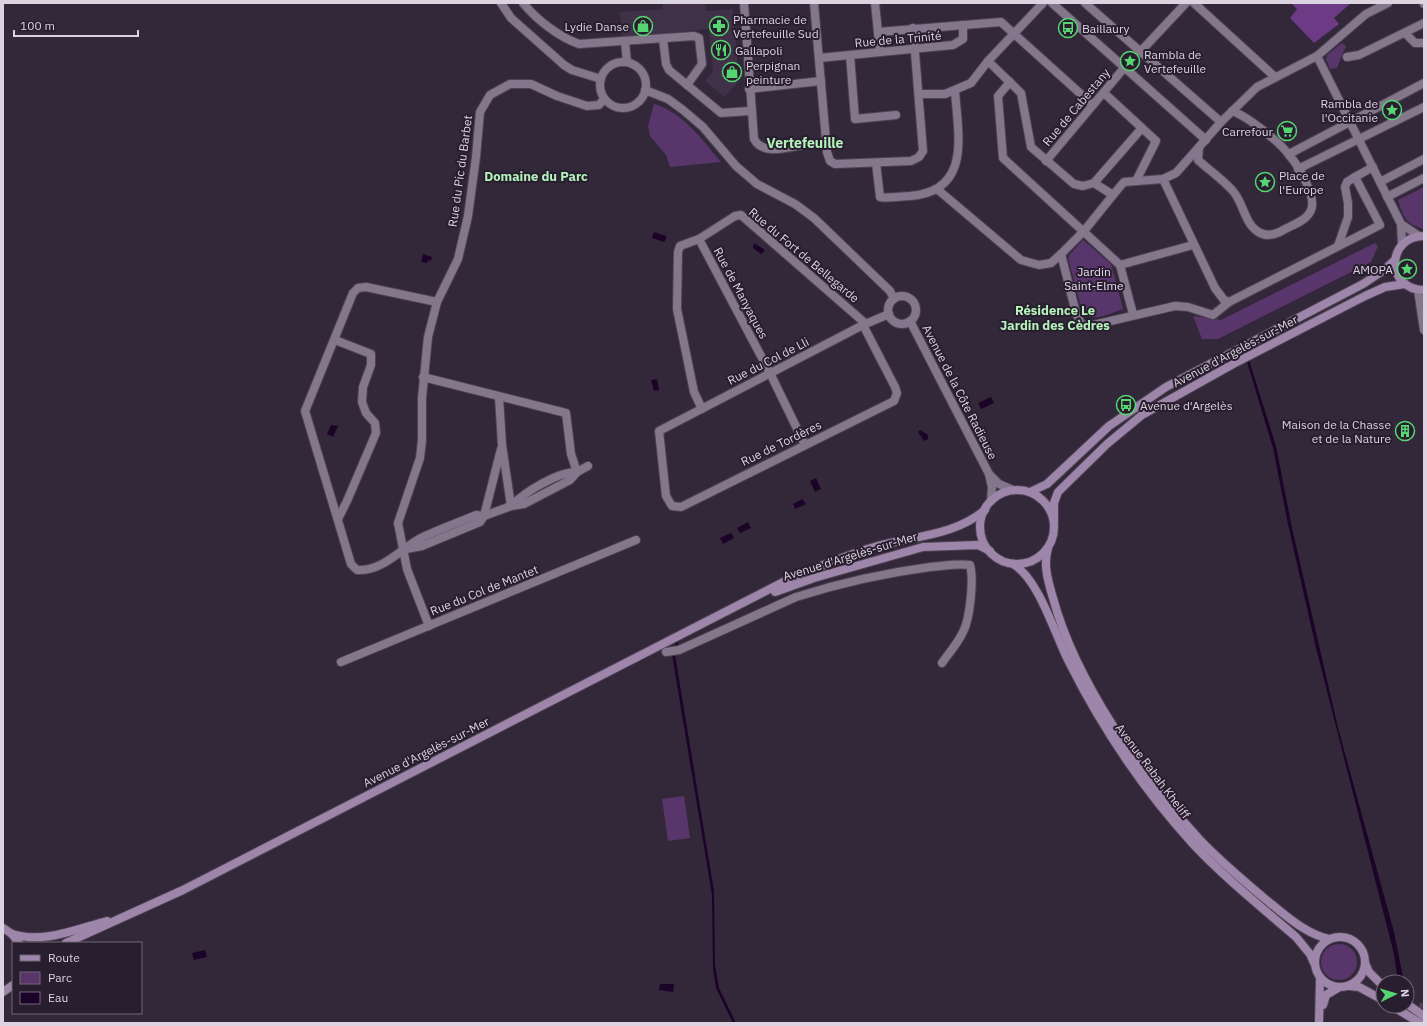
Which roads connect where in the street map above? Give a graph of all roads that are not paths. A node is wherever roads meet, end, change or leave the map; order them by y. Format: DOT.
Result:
graph roads {
  1 [pos="501,3"];
  2 [pos="523,3"];
  3 [pos="744,3"];
  4 [pos="814,3"];
  5 [pos="875,3"];
  6 [pos="1043,3"];
  7 [pos="1052,3"];
  8 [pos="1085,3"];
  9 [pos="1186,3"];
  10 [pos="1194,3"];
  11 [pos="1388,3"];
  12 [pos="1424,23"];
  13 [pos="963,25"];
  14 [pos="913,28"];
  15 [pos="878,32"];
  16 [pos="1014,33"];
  17 [pos="1405,33"];
  18 [pos="663,39"];
  19 [pos="625,42"];
  20 [pos="1424,43"];
  21 [pos="916,49"];
  22 [pos="1141,51"];
  23 [pos="880,52"];
  24 [pos="850,55"];
  25 [pos="1317,56"];
  26 [pos="1347,57"];
  27 [pos="819,58"];
  28 [pos="988,61"];
  29 [pos="627,62"];
  30 [pos="1124,68"];
  31 [pos="1275,77"];
  32 [pos="600,79"];
  33 [pos="821,81"];
  34 [pos="1010,82"];
  35 [pos="1424,83"];
  36 [pos="687,85"];
  37 [pos="749,89"];
  38 [pos="645,90"];
  39 [pos="954,91"];
  40 [pos="1104,93"];
  41 [pos="919,94"];
  42 [pos="604,99"];
  43 [pos="1094,105"];
  44 [pos="1424,107"];
  45 [pos="750,111"];
  46 [pos="1232,111"];
  47 [pos="896,115"];
  48 [pos="1221,122"];
  49 [pos="1350,122"];
  50 [pos="1142,128"];
  51 [pos="1206,140"];
  52 [pos="1359,140"];
  53 [pos="804,145"];
  54 [pos="1199,148"];
  55 [pos="1289,154"];
  56 [pos="1424,160"];
  57 [pos="1046,161"];
  58 [pos="876,162"];
  59 [pos="1373,168"];
  60 [pos="1298,169"];
  61 [pos="1355,177"];
  62 [pos="1424,178"];
  63 [pos="1163,180"];
  64 [pos="1136,181"];
  65 [pos="1380,182"];
  66 [pos="1094,183"];
  67 [pos="937,189"];
  68 [pos="1113,195"];
  69 [pos="1387,197"];
  70 [pos="1401,224"];
  71 [pos="1084,231"];
  72 [pos="1421,236"];
  73 [pos="699,239"];
  74 [pos="1193,245"];
  75 [pos="1402,245"];
  76 [pos="1338,246"];
  77 [pos="1061,254"];
  78 [pos="1395,260"];
  79 [pos="1120,265"];
  80 [pos="1405,284"];
  81 [pos="1421,290"];
  82 [pos="894,299"];
  83 [pos="438,302"];
  84 [pos="1229,302"];
  85 [pos="888,314"];
  86 [pos="1133,314"];
  87 [pos="910,321"];
  88 [pos="865,324"];
  89 [pos="1424,330"];
  90 [pos="335,340"];
  91 [pos="770,373"];
  92 [pos="423,376"];
  93 [pos="499,397"];
  94 [pos="702,409"];
  95 [pos="659,431"];
  96 [pos="502,444"];
  97 [pos="805,445"];
  98 [pos="588,466"];
  99 [pos="577,472"];
  100 [pos="988,474"];
  101 [pos="1013,490"];
  102 [pos="1030,492"];
  103 [pos="991,501"];
  104 [pos="510,506"];
  105 [pos="985,510"];
  106 [pos="484,516"];
  107 [pos="338,519"];
  108 [pos="1054,521"];
  109 [pos="636,540"];
  110 [pos="1048,548"];
  111 [pos="404,550"];
  112 [pos="990,551"];
  113 [pos="1013,564"];
  114 [pos="742,603"];
  115 [pos="429,626"];
  116 [pos="666,652"];
  117 [pos="341,662"];
  118 [pos="942,663"];
  119 [pos="118,918"];
  120 [pos="3,928"];
  121 [pos="12,934"];
  122 [pos="1329,939"];
  123 [pos="19,942"];
  124 [pos="68,942"];
  125 [pos="1314,963"];
  126 [pos="1365,963"];
  127 [pos="1375,978"];
  128 [pos="1320,979"];
  129 [pos="12,986"];
  130 [pos="1349,986"];
  131 [pos="1338,988"];
  132 [pos="3,992"];
  133 [pos="1375,996"];
  134 [pos="1415,1010"];
  135 [pos="1320,1013"];
  136 [pos="1405,1014"];
  137 [pos="1424,1016"];
  138 [pos="1318,1023"];
  139 [pos="1420,1023"];
  1 -- 32 [label="street"];
  2 -- 19 [label="street"];
  3 -- 37 [label="street"];
  4 -- 27 [label="street"];
  5 -- 15 [label="street"];
  6 -- 16 [label="street"];
  7 -- 30 [label="street"];
  8 -- 22 [label="street"];
  9 -- 22 [label="street"];
  10 -- 31 [label="street"];
  11 -- 25 [label="street"];
  12 -- 17 [label="street"];
  13 -- 14 [label="street, Rue de la Trinité"];
  13 -- 16 [label="street, Rue de la Trinité"];
  13 -- 21 [label="street, Rue de la Trinité"];
  14 -- 15 [label="street, Rue de la Trinité"];
  14 -- 21 [label="street"];
  15 -- 23 [label="street"];
  16 -- 28 [label="street"];
  16 -- 43 [label="street, Rue de la Trinité"];
  17 -- 20 [label="street"];
  17 -- 26 [label="street"];
  18 -- 19 [label="street"];
  18 -- 36 [label="street"];
  18 -- 36 [label="street"];
  19 -- 29 [label="street"];
  21 -- 23 [label="street, Rue de la Trinité"];
  21 -- 41 [label="street"];
  22 -- 48 [label="street"];
  23 -- 24 [label="street, Rue de la Trinité"];
  24 -- 27 [label="street, Rue de la Trinité"];
  24 -- 47 [label="street"];
  25 -- 31 [label="street"];
  25 -- 49 [label="street"];
  27 -- 33 [label="street"];
  28 -- 34 [label="street"];
  28 -- 39 [label="street"];
  29 -- 32 [label="street"];
  29 -- 38 [label="street"];
  30 -- 40 [label="street, Rue de Cabestany"];
  30 -- 51 [label="street"];
  31 -- 46 [label="street"];
  32 -- 42 [label="street"];
  33 -- 37 [label="street"];
  33 -- 58 [label="street"];
  34 -- 57 [label="street"];
  34 -- 71 [label="street"];
  35 -- 49 [label="street"];
  36 -- 45 [label="street"];
  37 -- 45 [label="street"];
  38 -- 42 [label="street"];
  38 -- 82 [label="street"];
  39 -- 41 [label="street"];
  39 -- 67 [label="street"];
  40 -- 43 [label="street, Rue de Cabestany"];
  40 -- 50 [label="street"];
  41 -- 58 [label="street"];
  42 -- 83 [label="street, Rue du Pic du Barbet"];
  43 -- 57 [label="street, Rue de Cabestany"];
  44 -- 52 [label="street"];
  45 -- 53 [label="street"];
  46 -- 48 [label="street"];
  46 -- 55 [label="street"];
  48 -- 51 [label="street"];
  49 -- 52 [label="street"];
  49 -- 55 [label="street"];
  50 -- 64 [label="street"];
  50 -- 66 [label="street"];
  51 -- 54 [label="street"];
  52 -- 59 [label="street"];
  52 -- 60 [label="street"];
  54 -- 60 [label="street"];
  54 -- 63 [label="street"];
  55 -- 60 [label="street"];
  56 -- 65 [label="street"];
  57 -- 66 [label="street"];
  58 -- 67 [label="street"];
  59 -- 61 [label="street"];
  59 -- 65 [label="street"];
  61 -- 76 [label="street"];
  61 -- 76 [label="street"];
  62 -- 69 [label="street"];
  63 -- 64 [label="street"];
  63 -- 74 [label="street"];
  64 -- 68 [label="street"];
  65 -- 69 [label="street"];
  66 -- 68 [label="street"];
  67 -- 77 [label="street"];
  68 -- 71 [label="street"];
  69 -- 70 [label="street"];
  70 -- 72 [label="street"];
  70 -- 75 [label="street"];
  71 -- 77 [label="street"];
  71 -- 79 [label="street"];
  72 -- 75 [label="main road"];
  73 -- 88 [label="street, Rue du Fort de Bellegarde"];
  73 -- 91 [label="street, Rue de Manyaques"];
  73 -- 94 [label="street, Rue du Fort de Bellegarde"];
  74 -- 79 [label="street"];
  74 -- 84 [label="street"];
  75 -- 78 [label="main road"];
  76 -- 84 [label="street"];
  77 -- 86 [label="street"];
  78 -- 80 [label="main road"];
  78 -- 102 [label="main road, Avenue d'Argelès-sur-Mer"];
  79 -- 86 [label="street"];
  80 -- 81 [label="main road"];
  80 -- 108 [label="main road, Avenue d'Argelès-sur-Mer"];
  81 -- 89 [label="street"];
  82 -- 85 [label="street"];
  82 -- 87 [label="street"];
  83 -- 90 [label="street"];
  83 -- 92 [label="street, Rue du Pic du Barbet"];
  84 -- 86 [label="street"];
  85 -- 87 [label="street"];
  85 -- 88 [label="street, Rue du Col de Lli"];
  87 -- 100 [label="street, Avenue de la Côte Radieuse"];
  88 -- 91 [label="street, Rue du Col de Lli"];
  88 -- 97 [label="street, Rue de Tordères"];
  90 -- 107 [label="street"];
  90 -- 107 [label="street"];
  91 -- 94 [label="street, Rue du Col de Lli"];
  91 -- 97 [label="street, Rue de Manyaques"];
  92 -- 93 [label="street"];
  92 -- 111 [label="street, Rue du Pic du Barbet"];
  93 -- 96 [label="street"];
  93 -- 99 [label="street"];
  94 -- 95 [label="street, Rue du Col de Lli"];
  95 -- 97 [label="street, Rue de Tordères"];
  96 -- 104 [label="street"];
  96 -- 106 [label="street"];
  98 -- 99 [label="street"];
  99 -- 104 [label="street"];
  100 -- 101 [label="street, Avenue de la Côte Radieuse"];
  100 -- 103 [label="street, Avenue de la Côte Radieuse"];
  101 -- 102 [label="main road"];
  101 -- 103 [label="main road"];
  102 -- 108 [label="main road"];
  103 -- 105 [label="main road"];
  104 -- 106 [label="street"];
  105 -- 112 [label="main road"];
  105 -- 114 [label="main road, Avenue d'Argelès-sur-Mer"];
  106 -- 111 [label="street"];
  107 -- 111 [label="street"];
  108 -- 110 [label="main road"];
  109 -- 115 [label="street, Rue du Col de Mantet"];
  110 -- 113 [label="main road"];
  110 -- 122 [label="main road, Avenue Rabah Kheliff"];
  111 -- 115 [label="street, Rue du Pic du Barbet"];
  112 -- 113 [label="main road"];
  112 -- 114 [label="main road, Avenue d'Argelès-sur-Mer"];
  113 -- 125 [label="main road, Avenue Rabah Kheliff"];
  114 -- 119 [label="main road, Avenue d'Argelès-sur-Mer"];
  115 -- 117 [label="street, Rue du Col de Mantet"];
  116 -- 118 [label="street"];
  119 -- 121 [label="main road, Avenue d'Argelès-sur-Mer"];
  119 -- 124 [label="main road, Avenue d'Argelès-sur-Mer"];
  120 -- 121 [label="main road"];
  121 -- 123 [label="main road"];
  122 -- 125 [label="main road"];
  122 -- 126 [label="main road"];
  125 -- 128 [label="main road"];
  126 -- 127 [label="main road"];
  126 -- 130 [label="main road"];
  128 -- 131 [label="main road"];
  128 -- 135 [label="main road"];
  129 -- 132 [label="main road"];
  130 -- 131 [label="main road"];
  130 -- 133 [label="main road"];
  131 -- 135 [label="main road"];
  134 -- 137 [label="main road"];
  135 -- 138 [label="main road"];
  136 -- 139 [label="main road"];
}
